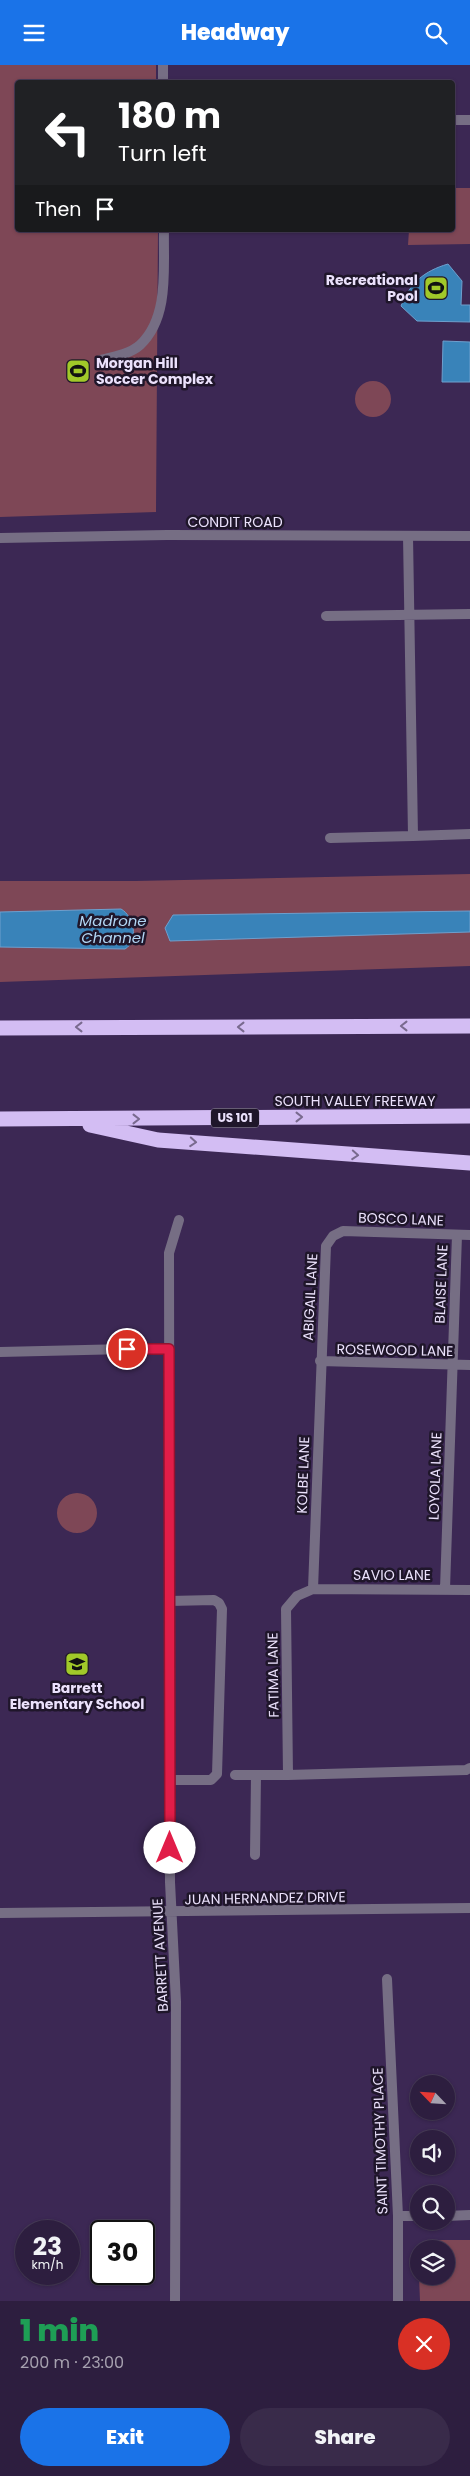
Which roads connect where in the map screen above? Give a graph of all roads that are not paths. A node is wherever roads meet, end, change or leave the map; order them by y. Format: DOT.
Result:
graph roads {
  1 [pos="164,65"];
  2 [pos="165,80"];
  3 [pos="455,120"];
  4 [pos="470,120"];
  5 [pos="164,232"];
  6 [pos="100,360"];
  7 [pos="408,536"];
  8 [pos="470,536"];
  9 [pos="0,538"];
  10 [pos="470,614"];
  11 [pos="408,615"];
  12 [pos="326,616"];
  13 [pos="470,834"];
  14 [pos="413,836"];
  15 [pos="330,837"];
  16 [pos="470,1024"];
  17 [pos="0,1028"];
  18 [pos="470,1116"];
  19 [pos="0,1119"];
  20 [pos="59,1119"];
  21 [pos="470,1163"];
  22 [pos="179,1220"];
  23 [pos="457,1235"];
  24 [pos="470,1235"];
  25 [pos="333,1236"];
  26 [pos="169,1349"];
  27 [pos="0,1352"];
  28 [pos="320,1361"];
  29 [pos="452,1365"];
  30 [pos="470,1365"];
  31 [pos="313,1589"];
  32 [pos="445,1589"];
  33 [pos="470,1590"];
  34 [pos="169,1601"];
  35 [pos="470,1768"];
  36 [pos="234,1775"];
  37 [pos="256,1775"];
  38 [pos="288,1775"];
  39 [pos="170,1780"];
  40 [pos="255,1855"];
  41 [pos="470,1909"];
  42 [pos="0,1913"];
  43 [pos="171,1913"];
  44 [pos="387,1979"];
  45 [pos="455,2215"];
  46 [pos="470,2215"];
  47 [pos="398,2216"];
  48 [pos="410,2216"];
  49 [pos="175,2301"];
  50 [pos="398,2301"];
  1 -- 2 [label="street"];
  3 -- 4 [label="street"];
  5 -- 6 [label="street"];
  7 -- 8 [label="street, CONDIT ROAD"];
  7 -- 9 [label="street, CONDIT ROAD"];
  7 -- 11 [label="street"];
  10 -- 11 [label="street"];
  11 -- 12 [label="street"];
  11 -- 14 [label="street"];
  13 -- 14 [label="street"];
  14 -- 15 [label="street"];
  16 -- 17 [label="highway, one-way"];
  20 -- 18 [label="highway, SOUTH VALLEY FREEWAY / US 101, one-way"];
  19 -- 20 [label="highway, SOUTH VALLEY FREEWAY / US 101"];
  20 -- 21 [label="highway, one-way"];
  22 -- 26 [label="street, BARRETT AVENUE"];
  23 -- 24 [label="street, BOSCO LANE"];
  23 -- 25 [label="street, BOSCO LANE"];
  23 -- 29 [label="street, BLAISE LANE"];
  25 -- 28 [label="street, ABIGAIL LANE"];
  26 -- 27 [label="street"];
  26 -- 34 [label="street, BARRETT AVENUE"];
  28 -- 29 [label="street, ROSEWOOD LANE"];
  28 -- 31 [label="street, KOLBE LANE"];
  29 -- 30 [label="street, ROSEWOOD LANE"];
  29 -- 32 [label="street, LOYOLA LANE"];
  31 -- 32 [label="street, SAVIO LANE"];
  31 -- 38 [label="street, FATIMA LANE"];
  32 -- 33 [label="street, SAVIO LANE"];
  34 -- 39 [label="street, BARRETT AVENUE"];
  34 -- 39 [label="street"];
  35 -- 38 [label="street"];
  36 -- 37 [label="street"];
  37 -- 38 [label="street"];
  37 -- 40 [label="street"];
  39 -- 43 [label="street, BARRETT AVENUE"];
  41 -- 43 [label="street, JUAN HERNANDEZ DRIVE"];
  42 -- 43 [label="street, JUAN HERNANDEZ DRIVE"];
  43 -- 49 [label="street, BARRETT AVENUE"];
  44 -- 47 [label="street, SAINT TIMOTHY PLACE"];
  45 -- 46 [label="street"];
  47 -- 48 [label="street"];
  47 -- 50 [label="street, SAINT TIMOTHY PLACE"];
}
